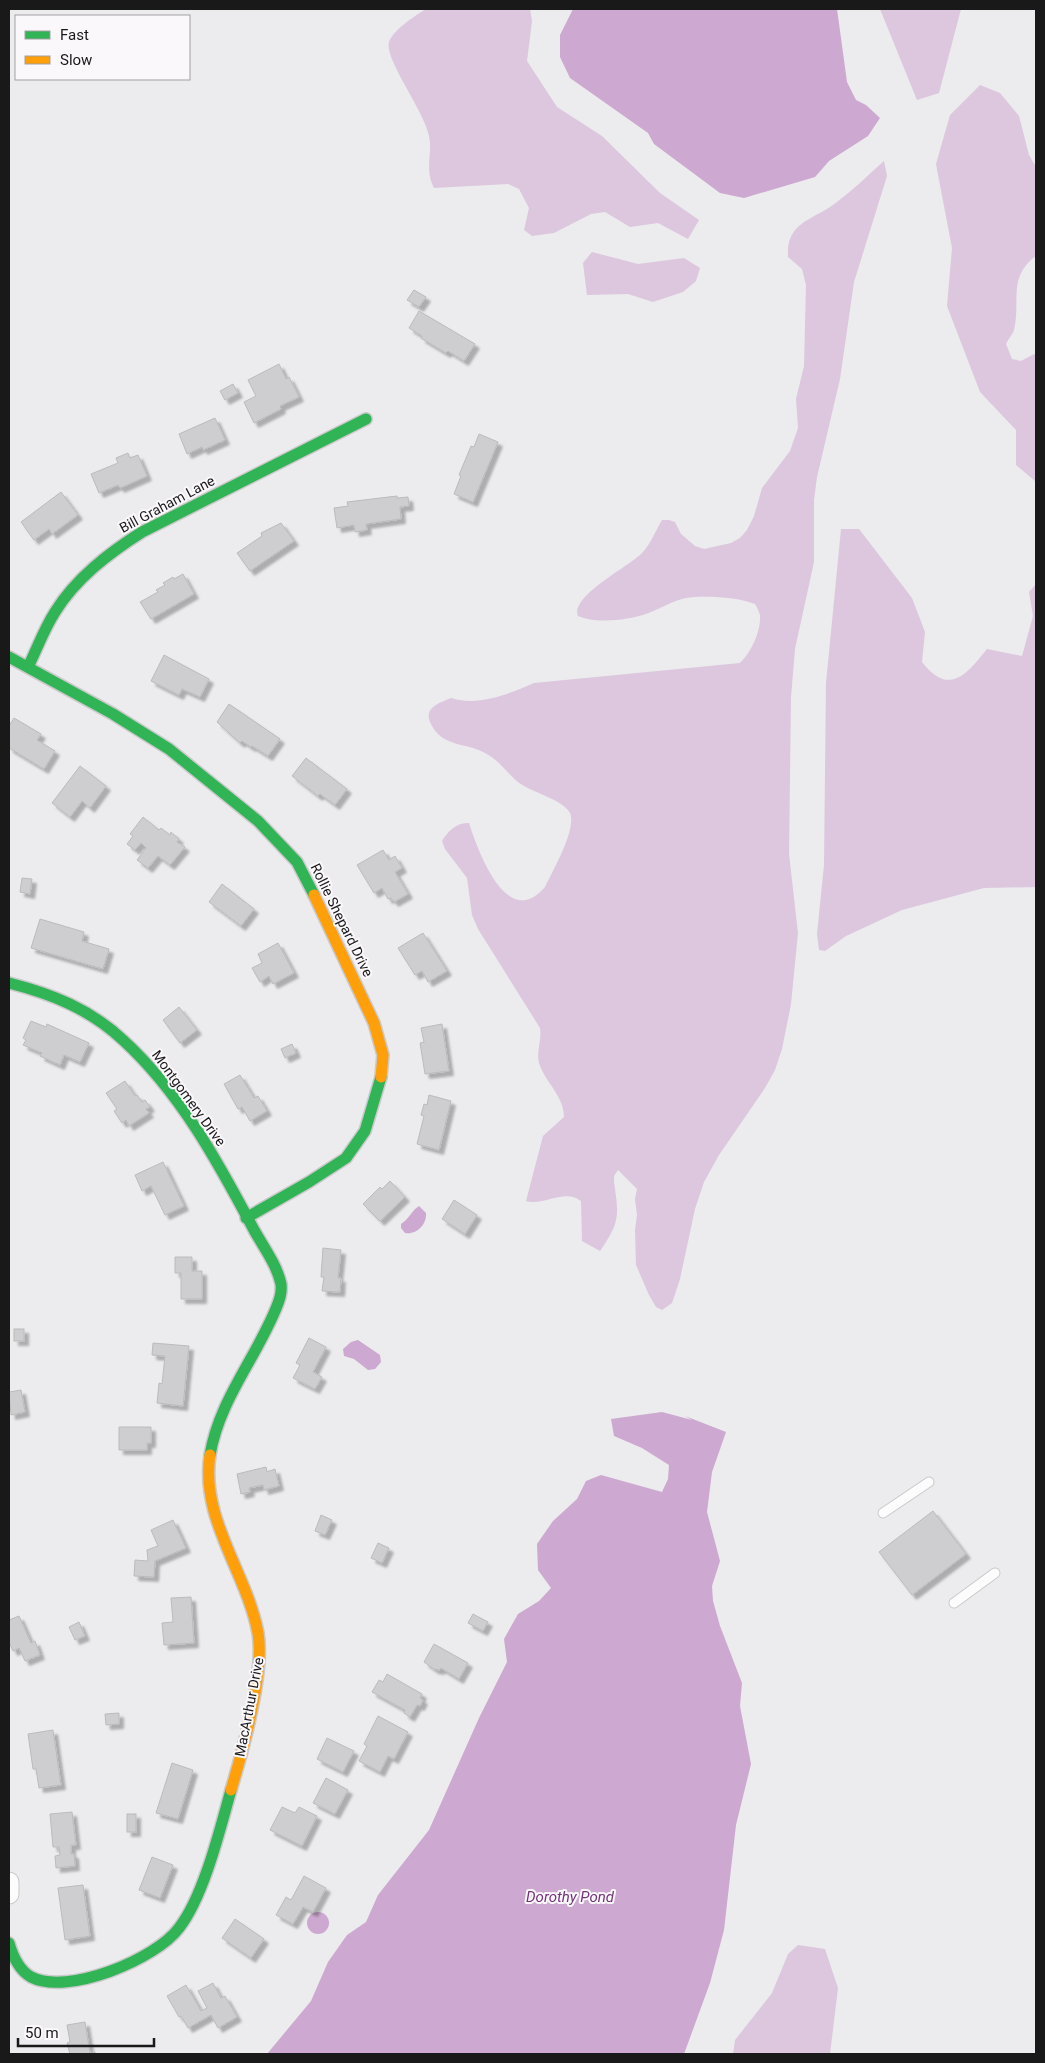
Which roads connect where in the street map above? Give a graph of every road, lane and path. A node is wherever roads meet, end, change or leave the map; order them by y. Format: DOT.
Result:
graph roads {
  1 [pos="366,419"];
  2 [pos="9,656"];
  3 [pos="28,666"];
  4 [pos="9,983"];
  5 [pos="246,1218"];
  6 [pos="281,1294"];
  7 [pos="929,1482"];
  8 [pos="883,1513"];
  9 [pos="995,1574"];
  10 [pos="954,1603"];
  11 [pos="9,1882"];
  12 [pos="9,1894"];
  13 [pos="9,1943"];
  1 -- 3 [label="street, Bill Graham Lane"];
  2 -- 3 [label="street, Rollie Shepard Drive"];
  3 -- 5 [label="street, Rollie Shepard Drive"];
  4 -- 5 [label="street, Montgomery Drive"];
  5 -- 6 [label="street, Montgomery Drive"];
  6 -- 13 [label="street, MacArthur Drive"];
  7 -- 8 [label="lane"];
  9 -- 10 [label="lane"];
  11 -- 12 [label="street"];
}
